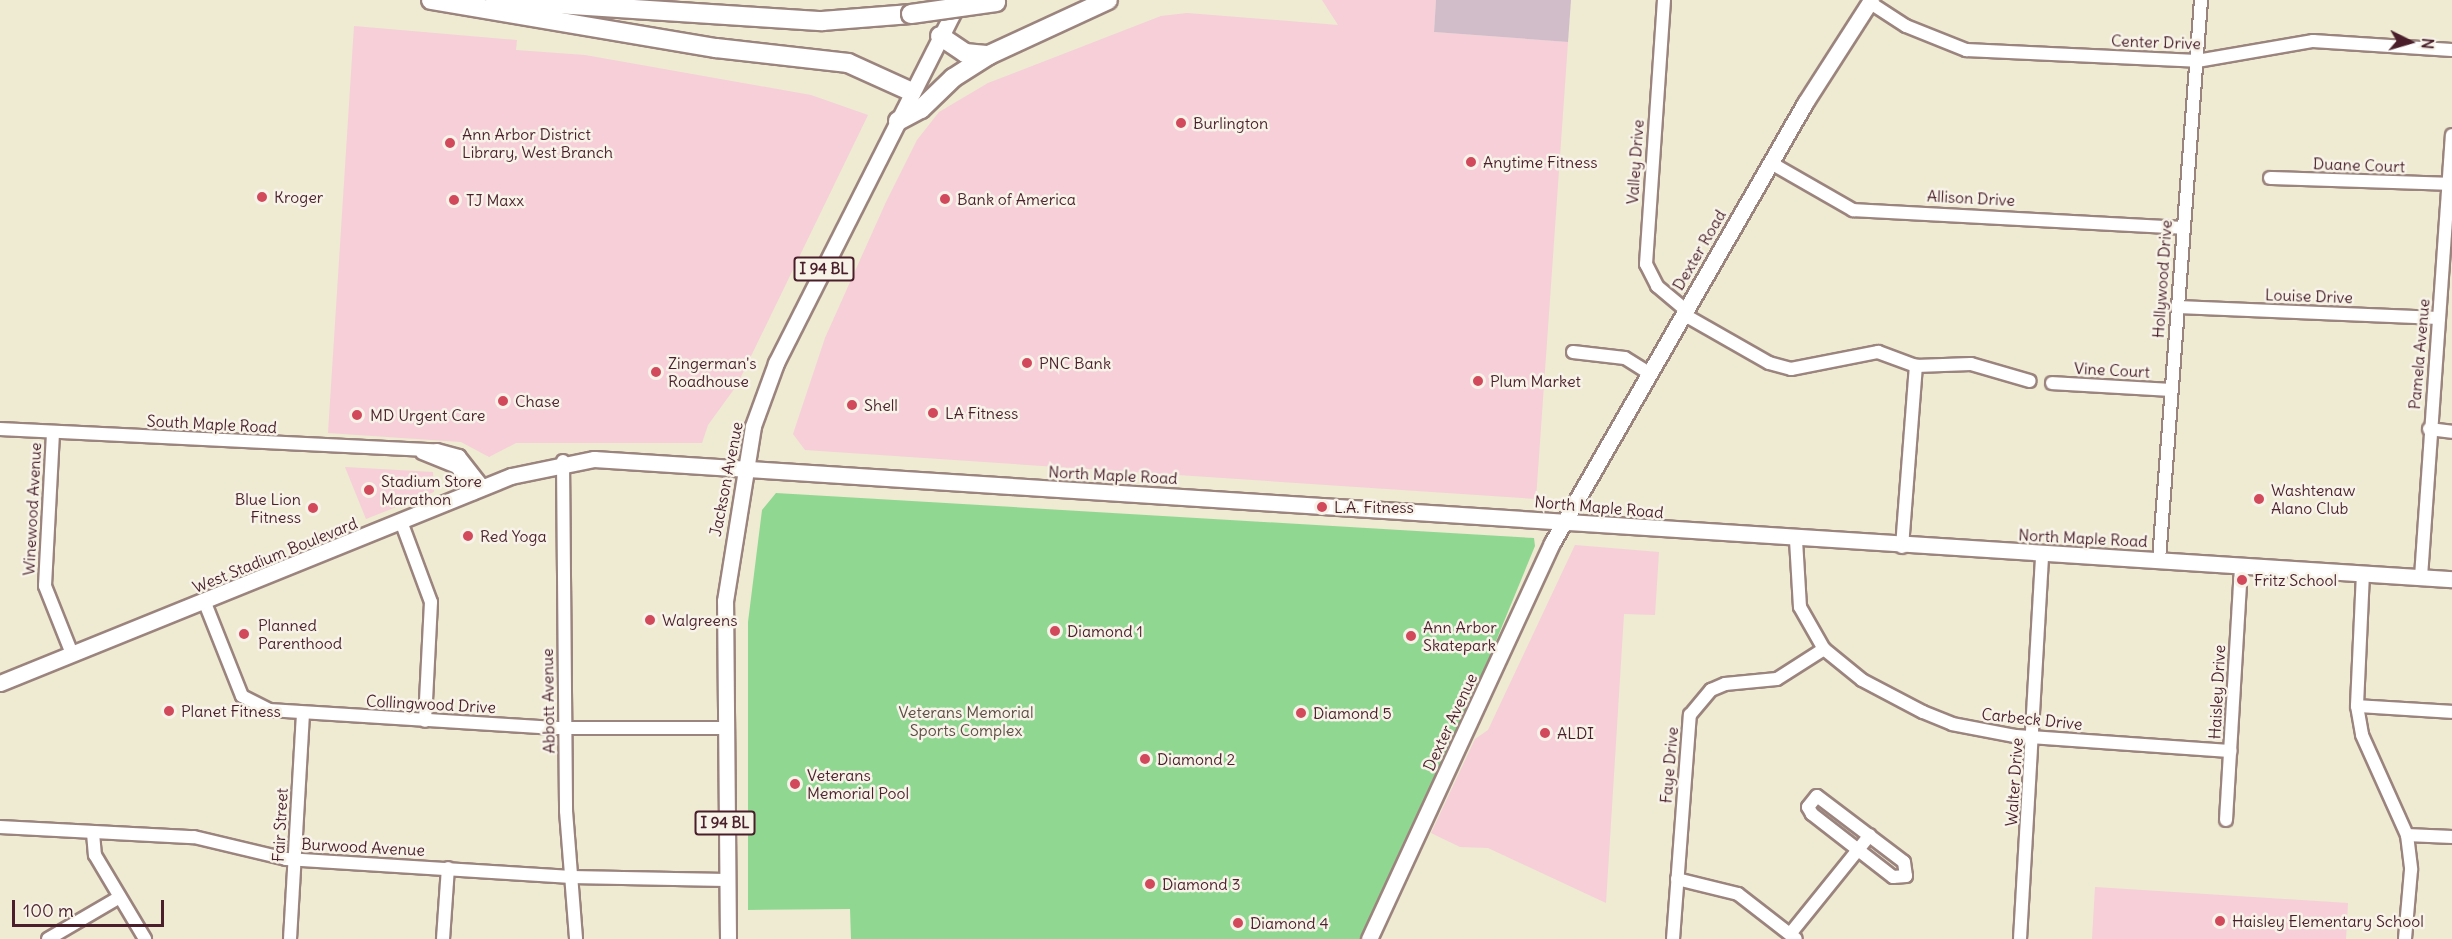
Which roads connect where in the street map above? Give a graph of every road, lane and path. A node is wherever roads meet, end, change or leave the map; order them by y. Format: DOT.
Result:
graph roads {
  1 [pos="431,0"];
  2 [pos="495,0"];
  3 [pos="959,0"];
  4 [pos="1108,0"];
  5 [pos="1664,0"];
  6 [pos="2201,0"];
  7 [pos="999,1"];
  8 [pos="1870,1"];
  9 [pos="940,36"];
  10 [pos="2452,50"];
  11 [pos="989,55"];
  12 [pos="2198,62"];
  13 [pos="912,92"];
  14 [pos="898,121"];
  15 [pos="2452,135"];
  16 [pos="1771,163"];
  17 [pos="2270,178"];
  18 [pos="2448,184"];
  19 [pos="2182,228"];
  20 [pos="2178,307"];
  21 [pos="1685,312"];
  22 [pos="2439,318"];
  23 [pos="1573,352"];
  24 [pos="1916,366"];
  25 [pos="1650,373"];
  26 [pos="2030,381"];
  27 [pos="2052,383"];
  28 [pos="2170,390"];
  29 [pos="0,429"];
  30 [pos="2429,429"];
  31 [pos="2452,432"];
  32 [pos="53,433"];
  33 [pos="563,461"];
  34 [pos="743,469"];
  35 [pos="478,491"];
  36 [pos="1565,522"];
  37 [pos="402,524"];
  38 [pos="1796,540"];
  39 [pos="1902,547"];
  40 [pos="2042,554"];
  41 [pos="2159,560"];
  42 [pos="2241,566"];
  43 [pos="2363,573"];
  44 [pos="2421,577"];
  45 [pos="2452,579"];
  46 [pos="205,603"];
  47 [pos="1824,649"];
  48 [pos="72,654"];
  49 [pos="0,683"];
  50 [pos="2357,706"];
  51 [pos="2452,712"];
  52 [pos="303,713"];
  53 [pos="425,721"];
  54 [pos="564,728"];
  55 [pos="724,728"];
  56 [pos="2033,738"];
  57 [pos="2230,751"];
  58 [pos="2226,820"];
  59 [pos="0,827"];
  60 [pos="93,833"];
  61 [pos="1870,835"];
  62 [pos="2407,835"];
  63 [pos="2452,837"];
  64 [pos="1857,850"];
  65 [pos="295,859"];
  66 [pos="448,868"];
  67 [pos="571,877"];
  68 [pos="1677,879"];
  69 [pos="726,880"];
  70 [pos="120,897"];
  71 [pos="1793,936"];
  72 [pos="48,939"];
  73 [pos="145,939"];
  74 [pos="290,939"];
  75 [pos="443,939"];
  76 [pos="576,939"];
  77 [pos="728,939"];
  78 [pos="1369,939"];
  79 [pos="1673,939"];
  80 [pos="2020,939"];
  81 [pos="2405,939"];
  1 -- 13 [label="highway"];
  2 -- 7 [label="highway, bridge"];
  3 -- 9 [label="main road, Jackson Avenue / I 94 BL"];
  4 -- 11 [label="highway"];
  5 -- 21 [label="street, Valley Drive"];
  6 -- 12 [label="street, Hollywood Drive"];
  8 -- 12 [label="street, Center Drive"];
  8 -- 16 [label="main road, Dexter Road"];
  9 -- 11 [label="highway"];
  9 -- 13 [label="main road, Jackson Avenue / I 94 BL"];
  10 -- 12 [label="street, Center Drive"];
  11 -- 14 [label="highway"];
  12 -- 19 [label="street, Hollywood Drive"];
  13 -- 14 [label="main road, Jackson Avenue / I 94 BL"];
  14 -- 34 [label="main road, Jackson Avenue / I 94 BL"];
  15 -- 18 [label="street, Pamela Avenue"];
  16 -- 19 [label="street, Allison Drive"];
  16 -- 21 [label="main road, Dexter Road"];
  17 -- 18 [label="street, Duane Court"];
  18 -- 22 [label="street, Pamela Avenue"];
  19 -- 20 [label="street, Hollywood Drive"];
  20 -- 22 [label="street, Louise Drive"];
  20 -- 28 [label="street, Hollywood Drive"];
  21 -- 24 [label="street"];
  21 -- 25 [label="main road, Dexter Road"];
  22 -- 30 [label="street, Pamela Avenue"];
  23 -- 25 [label="street"];
  24 -- 26 [label="street"];
  24 -- 39 [label="street"];
  25 -- 36 [label="main road, Dexter Road"];
  27 -- 28 [label="street, Vine Court"];
  28 -- 41 [label="street, Hollywood Drive"];
  29 -- 32 [label="street, South Maple Road"];
  30 -- 31 [label="street"];
  30 -- 44 [label="street, Pamela Avenue"];
  32 -- 35 [label="street, South Maple Road"];
  32 -- 48 [label="street, Winewood Avenue"];
  33 -- 34 [label="main road"];
  33 -- 35 [label="main road, West Stadium Boulevard"];
  33 -- 54 [label="street, Abbott Avenue"];
  34 -- 36 [label="main road, North Maple Road"];
  34 -- 55 [label="main road, Jackson Avenue / I 94 BL"];
  35 -- 37 [label="main road, West Stadium Boulevard"];
  36 -- 38 [label="main road, North Maple Road"];
  36 -- 78 [label="main road, Dexter Avenue"];
  37 -- 46 [label="main road, West Stadium Boulevard"];
  37 -- 53 [label="street"];
  38 -- 39 [label="main road, North Maple Road"];
  38 -- 47 [label="street, Carbeck Drive"];
  39 -- 40 [label="main road, North Maple Road"];
  40 -- 41 [label="main road, North Maple Road"];
  40 -- 56 [label="street, Walter Drive"];
  41 -- 42 [label="main road, North Maple Road"];
  42 -- 43 [label="main road, North Maple Road"];
  42 -- 57 [label="street, Haisley Drive"];
  43 -- 44 [label="main road, North Maple Road"];
  43 -- 50 [label="street"];
  44 -- 45 [label="main road, North Maple Road"];
  46 -- 48 [label="main road, West Stadium Boulevard"];
  46 -- 52 [label="street, Collingwood Drive"];
  47 -- 56 [label="street, Carbeck Drive"];
  47 -- 68 [label="street, Faye Drive"];
  48 -- 49 [label="main road, West Stadium Boulevard"];
  50 -- 51 [label="street"];
  50 -- 62 [label="street"];
  52 -- 53 [label="street, Collingwood Drive"];
  52 -- 65 [label="street, Fair Street"];
  53 -- 54 [label="street, Collingwood Drive"];
  54 -- 55 [label="street, Collingwood Drive"];
  54 -- 67 [label="street, Abbott Avenue"];
  55 -- 69 [label="main road, Jackson Avenue / I 94 BL"];
  56 -- 57 [label="street, Carbeck Drive"];
  56 -- 80 [label="street, Walter Drive"];
  57 -- 58 [label="street, Haisley Drive"];
  59 -- 60 [label="street, Burwood Avenue"];
  60 -- 65 [label="street, Burwood Avenue"];
  60 -- 70 [label="street"];
  61 -- 64 [label="street"];
  61 -- 64 [label="street"];
  61 -- 64 [label="street"];
  62 -- 63 [label="street"];
  62 -- 81 [label="street"];
  64 -- 71 [label="street"];
  65 -- 66 [label="street, Burwood Avenue"];
  65 -- 74 [label="street, Fair Street"];
  66 -- 67 [label="street, Burwood Avenue"];
  66 -- 75 [label="street"];
  67 -- 69 [label="street, Burwood Avenue"];
  67 -- 76 [label="street, Abbott Avenue"];
  68 -- 71 [label="street"];
  68 -- 79 [label="street, Faye Drive"];
  69 -- 77 [label="main road, Jackson Avenue / I 94 BL"];
  70 -- 72 [label="street"];
  70 -- 73 [label="street"];
}
